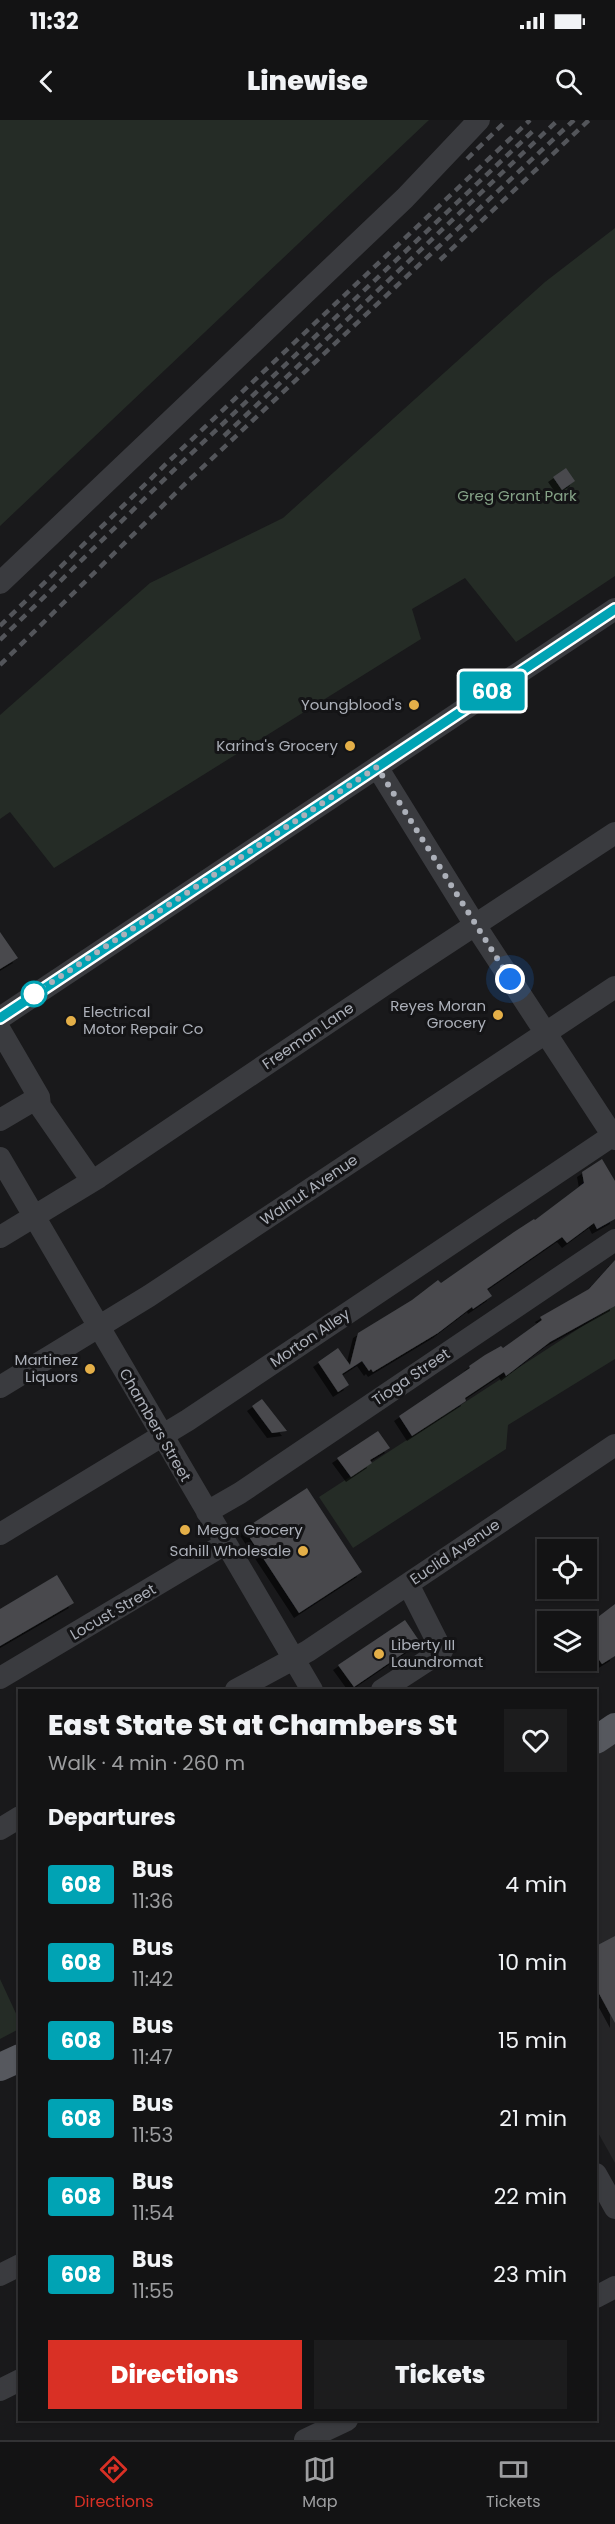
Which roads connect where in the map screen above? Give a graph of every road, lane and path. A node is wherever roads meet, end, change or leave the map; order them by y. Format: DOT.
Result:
graph roads {
  1 [pos="479,120"];
  2 [pos="0,583"];
  3 [pos="615,609"];
  4 [pos="377,767"];
  5 [pos="615,833"];
  6 [pos="475,925"];
  7 [pos="615,987"];
  8 [pos="0,1018"];
  9 [pos="0,1030"];
  10 [pos="546,1033"];
  11 [pos="39,1097"];
  12 [pos="0,1120"];
  13 [pos="614,1136"];
  14 [pos="0,1158"];
  15 [pos="92,1182"];
  16 [pos="34,1217"];
  17 [pos="0,1238"];
  18 [pos="615,1240"];
  19 [pos="98,1328"];
  20 [pos="0,1387"];
  21 [pos="162,1436"];
  22 [pos="615,1445"];
  23 [pos="207,1512"];
  24 [pos="0,1534"];
  25 [pos="225,1545"];
  26 [pos="408,1584"];
  27 [pos="294,1659"];
  28 [pos="0,1678"];
  29 [pos="238,1689"];
  30 [pos="311,1689"];
  31 [pos="384,1689"];
  32 [pos="615,1727"];
  33 [pos="597,1739"];
  34 [pos="18,1818"];
  35 [pos="0,1829"];
  36 [pos="18,2059"];
  37 [pos="0,2067"];
  38 [pos="597,2176"];
  39 [pos="615,2208"];
  40 [pos="18,2266"];
  41 [pos="0,2275"];
  42 [pos="615,2287"];
  43 [pos="597,2296"];
  44 [pos="18,2381"];
  45 [pos="0,2390"];
  46 [pos="347,2425"];
  47 [pos="305,2440"];
  1 -- 2 [label="street"];
  3 -- 4 [label="street"];
  4 -- 6 [label="street"];
  4 -- 8 [label="street"];
  5 -- 6 [label="street, Freeman Lane"];
  6 -- 10 [label="street"];
  6 -- 15 [label="street, Freeman Lane"];
  7 -- 10 [label="street, Walnut Avenue"];
  9 -- 11 [label="street"];
  10 -- 13 [label="street"];
  10 -- 19 [label="street, Walnut Avenue"];
  11 -- 12 [label="street"];
  11 -- 15 [label="street"];
  13 -- 21 [label="street, Morton Alley"];
  14 -- 16 [label="street, Chambers Street"];
  15 -- 16 [label="street, Freeman Lane"];
  16 -- 17 [label="street, Freeman Lane"];
  16 -- 19 [label="street, Chambers Street"];
  18 -- 23 [label="street, Tioga Street"];
  19 -- 20 [label="street, Walnut Avenue"];
  19 -- 21 [label="street, Chambers Street"];
  21 -- 23 [label="street, Chambers Street"];
  21 -- 24 [label="street, Morton Alley"];
  22 -- 26 [label="street, Euclid Avenue"];
  23 -- 25 [label="street, Chambers Street"];
  25 -- 27 [label="street, Chambers Street"];
  25 -- 28 [label="street, Locust Street"];
  26 -- 27 [label="street, Euclid Avenue"];
  26 -- 31 [label="street"];
  27 -- 29 [label="street, Euclid Avenue"];
  27 -- 30 [label="street, Chambers Street"];
  32 -- 33 [label="main road"];
  34 -- 35 [label="street"];
  36 -- 37 [label="main road"];
  38 -- 39 [label="street"];
  40 -- 41 [label="street"];
  42 -- 43 [label="street"];
  44 -- 45 [label="street"];
  46 -- 47 [label="street"];
}
